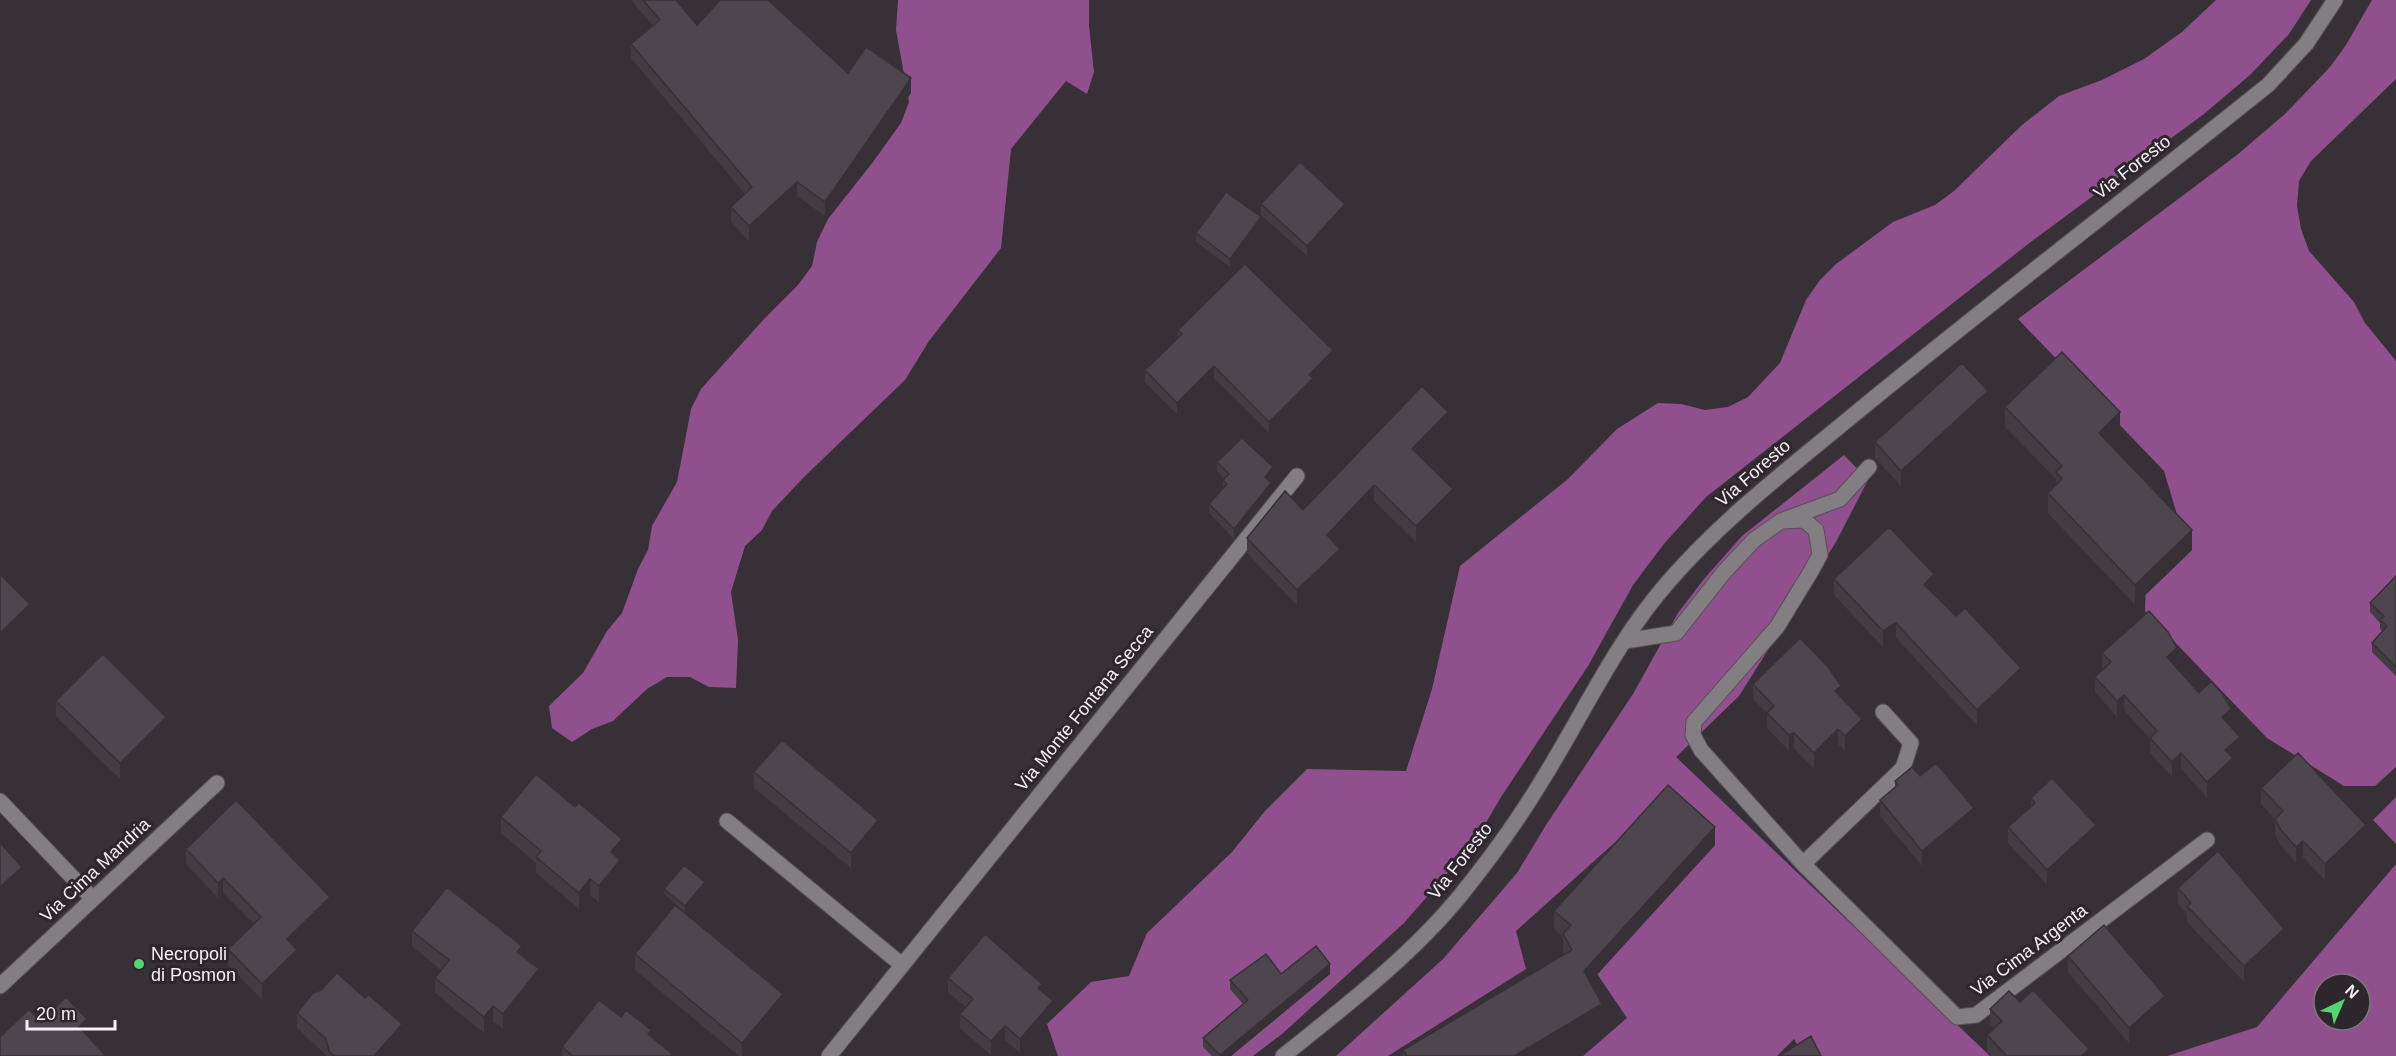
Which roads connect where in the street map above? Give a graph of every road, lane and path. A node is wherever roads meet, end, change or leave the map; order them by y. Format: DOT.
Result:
graph roads {
  1 [pos="2335,0"];
  2 [pos="1869,467"];
  3 [pos="1297,476"];
  4 [pos="1781,521"];
  5 [pos="1625,641"];
  6 [pos="1883,712"];
  7 [pos="217,783"];
  8 [pos="0,801"];
  9 [pos="727,821"];
  10 [pos="2207,840"];
  11 [pos="1803,864"];
  12 [pos="93,899"];
  13 [pos="902,965"];
  14 [pos="0,986"];
  15 [pos="829,1056"];
  16 [pos="1283,1056"];
  1 -- 5 [label="street, Via Foresto"];
  2 -- 4 [label="street"];
  3 -- 13 [label="street, Via Monte Fontana Secca"];
  4 -- 5 [label="street"];
  4 -- 11 [label="street, Via Cima Argenta"];
  5 -- 16 [label="street, Via Foresto"];
  6 -- 11 [label="street"];
  7 -- 12 [label="street, Via Cima Mandria"];
  8 -- 12 [label="street"];
  9 -- 13 [label="street"];
  10 -- 11 [label="street, Via Cima Argenta"];
  12 -- 14 [label="street, Via Cima Mandria"];
  13 -- 15 [label="street, Via Monte Fontana Secca"];
}
